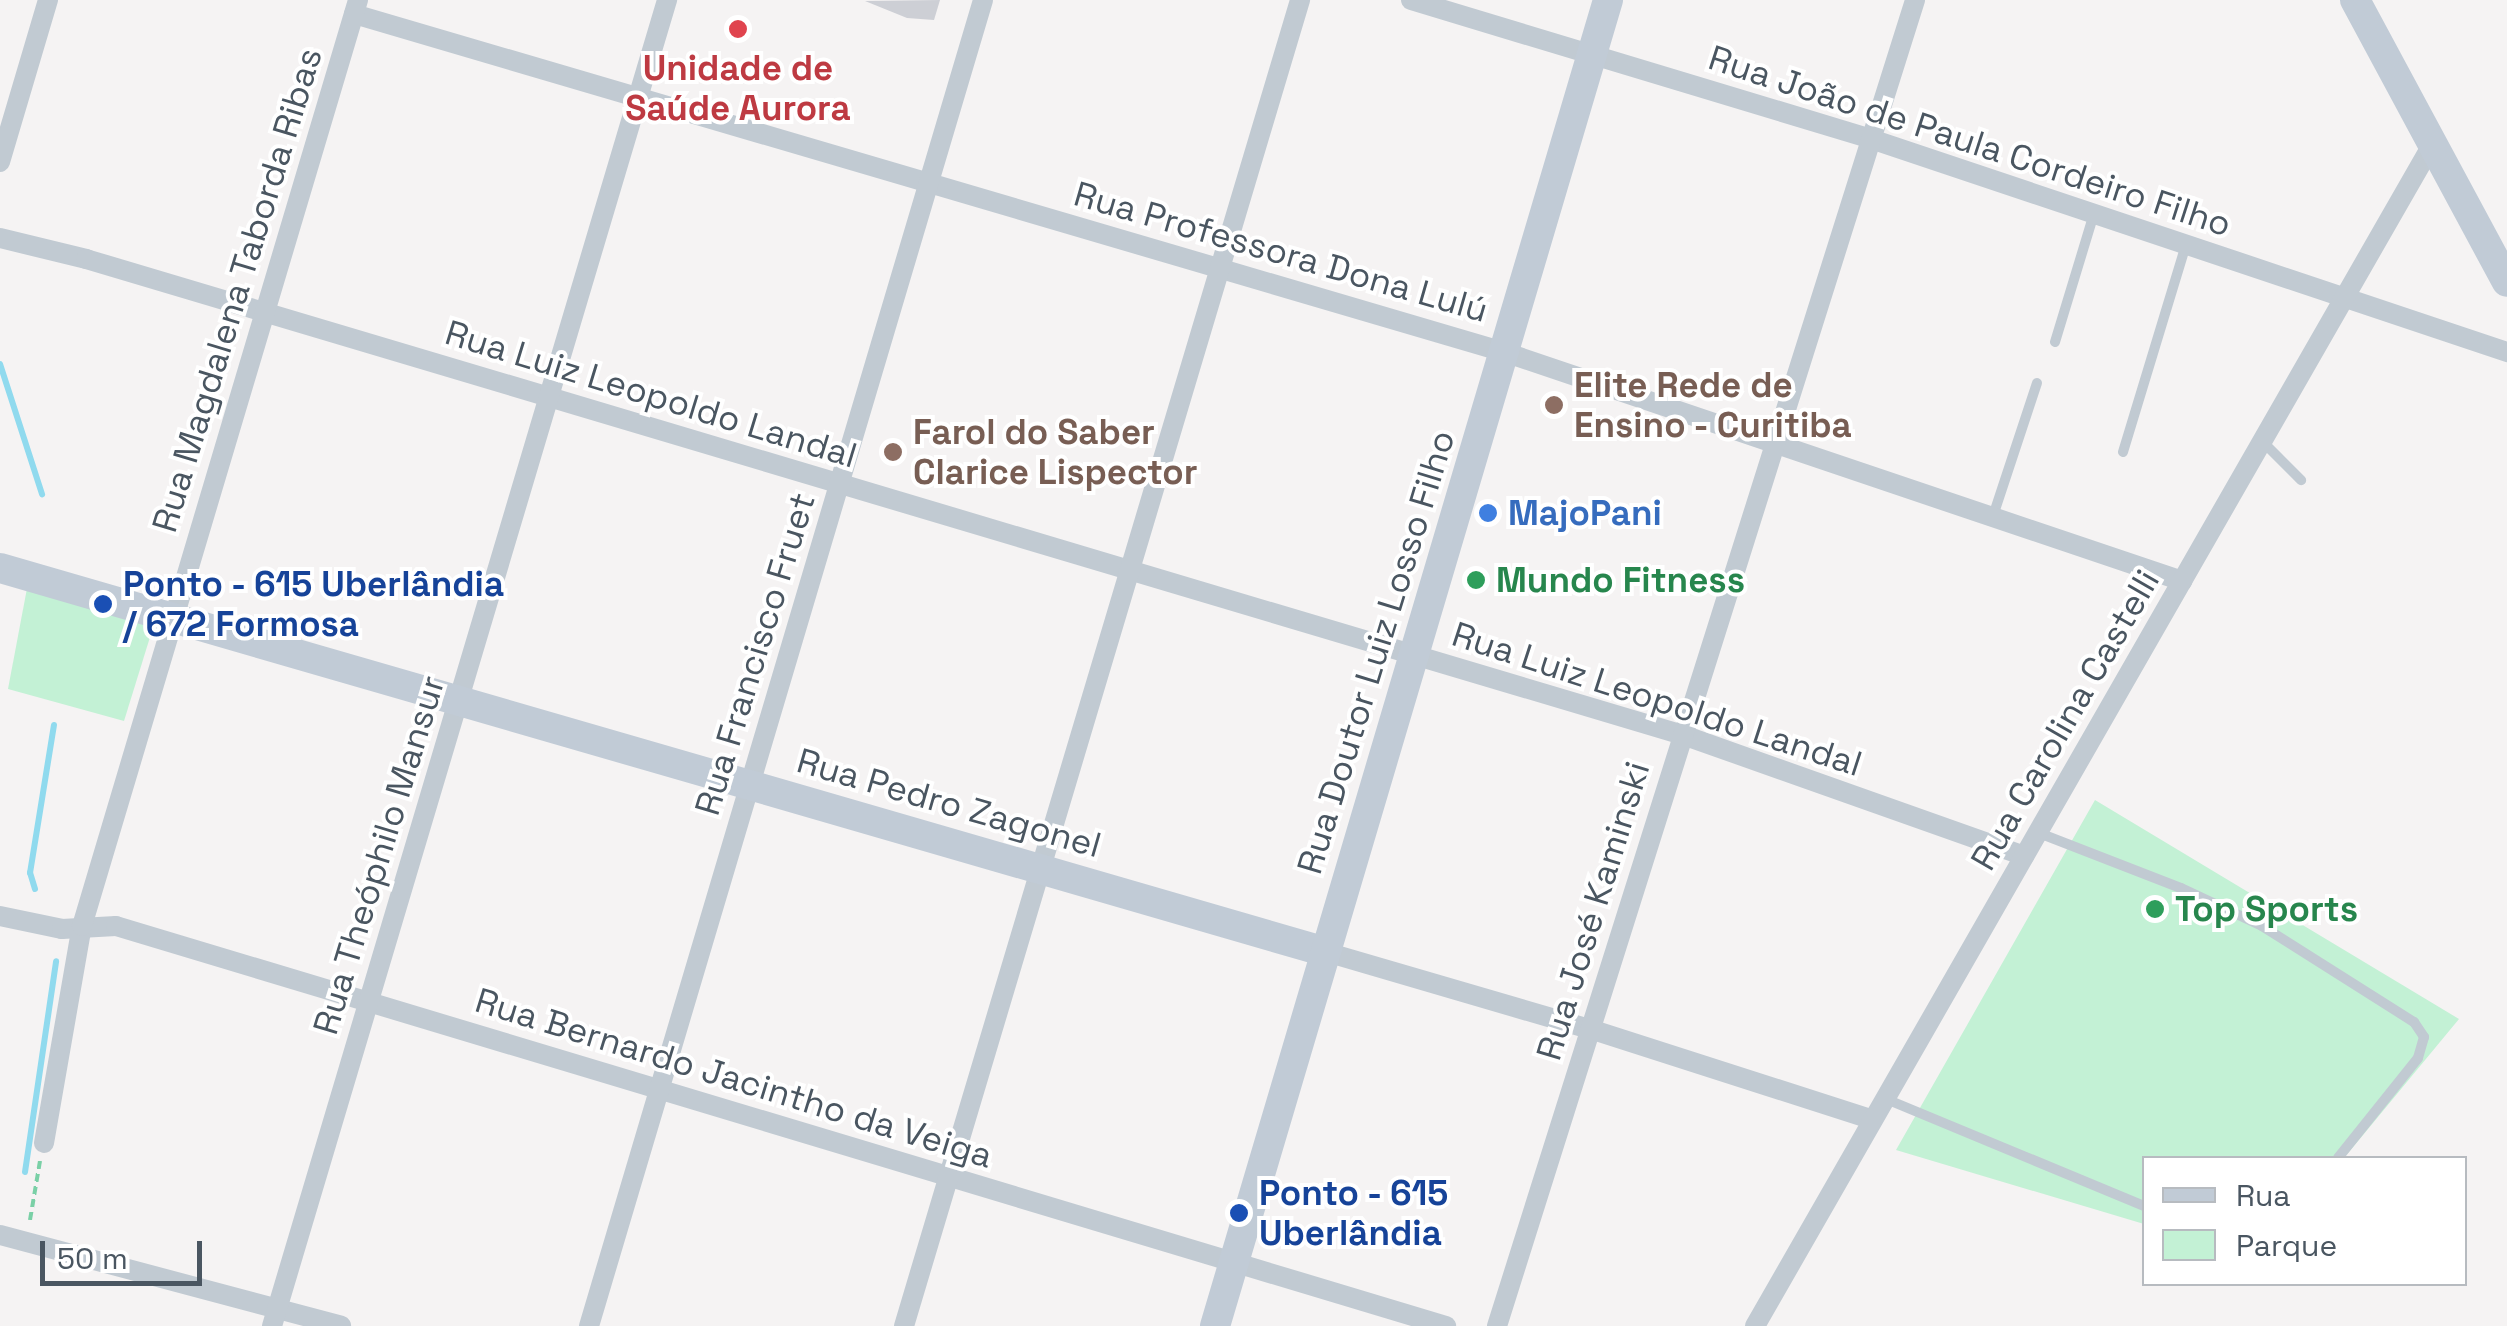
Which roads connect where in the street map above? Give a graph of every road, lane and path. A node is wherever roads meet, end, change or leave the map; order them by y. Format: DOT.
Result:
graph roads {
  1 [pos="48,0"];
  2 [pos="667,0"];
  3 [pos="983,0"];
  4 [pos="1300,0"];
  5 [pos="1411,0"];
  6 [pos="1608,0"];
  7 [pos="1915,0"];
  8 [pos="2355,0"];
  9 [pos="356,7"];
  10 [pos="1592,55"];
  11 [pos="638,98"];
  12 [pos="1872,138"];
  13 [pos="2432,146"];
  14 [pos="0,162"];
  15 [pos="928,183"];
  16 [pos="2094,214"];
  17 [pos="0,238"];
  18 [pos="2186,244"];
  19 [pos="1220,268"];
  20 [pos="2507,282"];
  21 [pos="2344,298"];
  22 [pos="265,312"];
  23 [pos="2055,342"];
  24 [pos="1504,352"];
  25 [pos="2507,352"];
  26 [pos="2037,384"];
  27 [pos="549,397"];
  28 [pos="2262,441"];
  29 [pos="1775,444"];
  30 [pos="2124,452"];
  31 [pos="2301,480"];
  32 [pos="839,484"];
  33 [pos="1992,516"];
  34 [pos="0,568"];
  35 [pos="1130,570"];
  36 [pos="2182,581"];
  37 [pos="174,615"];
  38 [pos="1414,655"];
  39 [pos="459,698"];
  40 [pos="1683,736"];
  41 [pos="750,784"];
  42 [pos="2038,833"];
  43 [pos="2024,856"];
  44 [pos="1040,868"];
  45 [pos="0,916"];
  46 [pos="82,926"];
  47 [pos="1326,952"];
  48 [pos="369,1002"];
  49 [pos="1590,1030"];
  50 [pos="660,1089"];
  51 [pos="1885,1098"];
  52 [pos="1873,1120"];
  53 [pos="44,1143"];
  54 [pos="2340,1156"];
  55 [pos="949,1176"];
  56 [pos="2142,1205"];
  57 [pos="0,1235"];
  58 [pos="27,1240"];
  59 [pos="1234,1262"];
  60 [pos="275,1317"];
  61 [pos="341,1326"];
  62 [pos="589,1326"];
  63 [pos="904,1326"];
  64 [pos="1215,1326"];
  65 [pos="1446,1326"];
  66 [pos="1496,1326"];
  67 [pos="1754,1326"];
  1 -- 14 [label="street"];
  2 -- 11 [label="street, Rua Theóphilo Mansur"];
  3 -- 15 [label="street, Rua Francisco Fruet"];
  4 -- 19 [label="street"];
  5 -- 10 [label="street, Rua João de Paula Cordeiro Filho"];
  6 -- 10 [label="street, Rua Doutor Luiz Losso Filho"];
  7 -- 12 [label="street, Rua José Kaminski"];
  8 -- 13 [label="street"];
  9 -- 11 [label="street, Rua Professora Dona Lulú"];
  9 -- 22 [label="street, Rua Magdalena Taborda Ribas"];
  10 -- 12 [label="street, Rua João de Paula Cordeiro Filho"];
  10 -- 24 [label="street, Rua Doutor Luiz Losso Filho"];
  11 -- 15 [label="street, Rua Professora Dona Lulú"];
  11 -- 27 [label="street, Rua Theóphilo Mansur"];
  12 -- 16 [label="street, Rua João de Paula Cordeiro Filho"];
  12 -- 29 [label="street, Rua José Kaminski"];
  13 -- 20 [label="street"];
  13 -- 21 [label="street, Rua Carolina Castelli"];
  15 -- 19 [label="street, Rua Professora Dona Lulú"];
  15 -- 32 [label="street, Rua Francisco Fruet"];
  16 -- 18 [label="street, Rua João de Paula Cordeiro Filho"];
  16 -- 23 [label="lane"];
  17 -- 22 [label="street, Rua Luiz Leopoldo Landal"];
  18 -- 21 [label="street, Rua João de Paula Cordeiro Filho"];
  18 -- 30 [label="lane"];
  19 -- 24 [label="street, Rua Professora Dona Lulú"];
  19 -- 35 [label="street"];
  21 -- 25 [label="street, Rua João de Paula Cordeiro Filho"];
  21 -- 28 [label="street, Rua Carolina Castelli"];
  22 -- 27 [label="street, Rua Luiz Leopoldo Landal"];
  22 -- 37 [label="street, Rua Magdalena Taborda Ribas"];
  24 -- 29 [label="street, Rua Professora Dona Lulú"];
  24 -- 38 [label="street, Rua Doutor Luiz Losso Filho"];
  26 -- 33 [label="lane"];
  27 -- 32 [label="street, Rua Luiz Leopoldo Landal"];
  27 -- 39 [label="street, Rua Theóphilo Mansur"];
  28 -- 31 [label="lane"];
  28 -- 36 [label="street, Rua Carolina Castelli"];
  29 -- 33 [label="street, Rua Professora Dona Lulú"];
  29 -- 40 [label="street, Rua José Kaminski"];
  32 -- 35 [label="street, Rua Luiz Leopoldo Landal"];
  32 -- 41 [label="street, Rua Francisco Fruet"];
  33 -- 36 [label="street, Rua Professora Dona Lulú"];
  34 -- 37 [label="street, Rua Pedro Zagonel"];
  35 -- 38 [label="street, Rua Luiz Leopoldo Landal"];
  35 -- 44 [label="street"];
  36 -- 42 [label="street, Rua Carolina Castelli"];
  37 -- 39 [label="street, Rua Pedro Zagonel"];
  37 -- 46 [label="street, Rua Magdalena Taborda Ribas"];
  38 -- 40 [label="street, Rua Luiz Leopoldo Landal"];
  38 -- 47 [label="street, Rua Doutor Luiz Losso Filho"];
  39 -- 41 [label="street, Rua Pedro Zagonel"];
  39 -- 48 [label="street, Rua Theóphilo Mansur"];
  40 -- 43 [label="street, Rua Luiz Leopoldo Landal"];
  40 -- 49 [label="street, Rua José Kaminski"];
  41 -- 44 [label="street, Rua Pedro Zagonel"];
  41 -- 50 [label="street, Rua Francisco Fruet"];
  42 -- 43 [label="street, Rua Carolina Castelli"];
  42 -- 54 [label="lane"];
  43 -- 51 [label="street, Rua Carolina Castelli"];
  44 -- 47 [label="street, Rua Pedro Zagonel"];
  44 -- 55 [label="street"];
  45 -- 46 [label="street, Rua Bernardo Jacintho da Veiga"];
  46 -- 48 [label="street, Rua Bernardo Jacintho da Veiga"];
  46 -- 53 [label="street, Rua Magdalena Taborda Ribas"];
  47 -- 49 [label="street, Rua Pedro Zagonel"];
  47 -- 59 [label="street, Rua Doutor Luiz Losso Filho"];
  48 -- 50 [label="street, Rua Bernardo Jacintho da Veiga"];
  48 -- 60 [label="street, Rua Theóphilo Mansur"];
  49 -- 52 [label="street, Rua Pedro Zagonel"];
  49 -- 66 [label="street, Rua José Kaminski"];
  50 -- 55 [label="street, Rua Bernardo Jacintho da Veiga"];
  50 -- 62 [label="street, Rua Francisco Fruet"];
  51 -- 52 [label="street, Rua Carolina Castelli"];
  51 -- 56 [label="lane"];
  52 -- 67 [label="street, Rua Carolina Castelli"];
  53 -- 58 [label="path"];
  55 -- 59 [label="street, Rua Bernardo Jacintho da Veiga"];
  55 -- 63 [label="street"];
  57 -- 58 [label="street"];
  58 -- 60 [label="street"];
  59 -- 64 [label="street, Rua Doutor Luiz Losso Filho"];
  59 -- 65 [label="street, Rua Bernardo Jacintho da Veiga"];
  60 -- 61 [label="street"];
}
